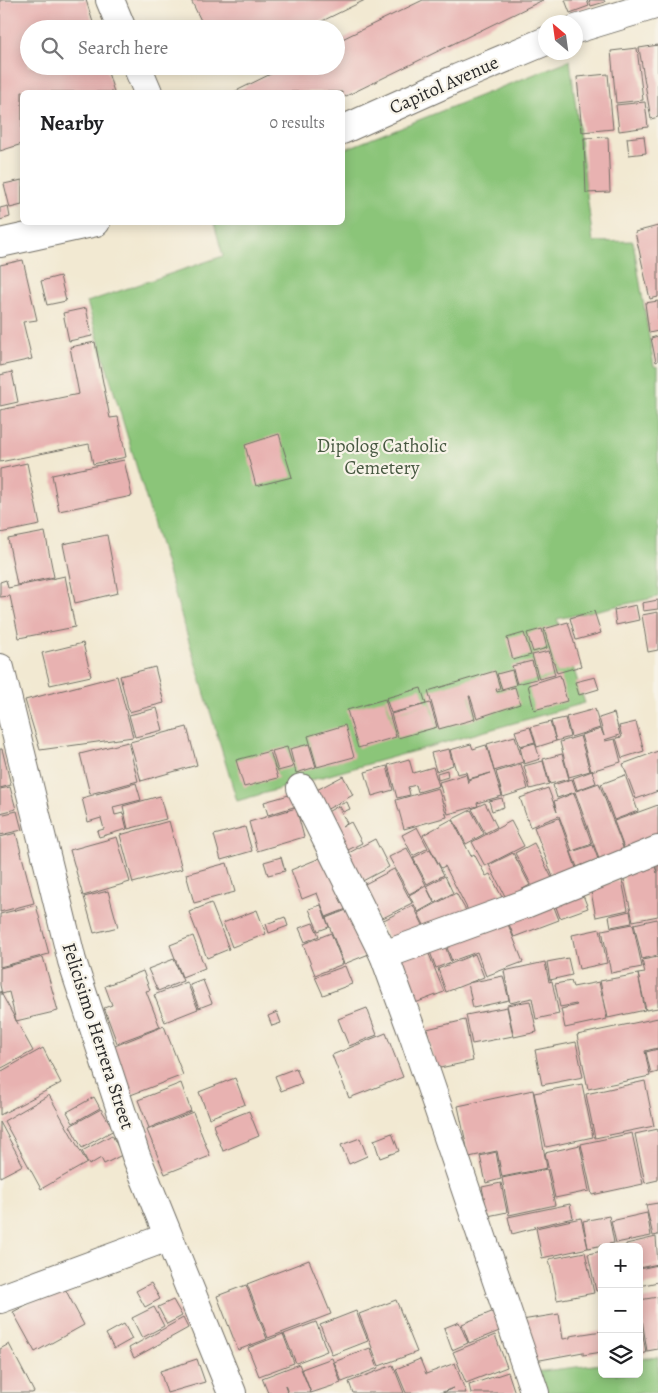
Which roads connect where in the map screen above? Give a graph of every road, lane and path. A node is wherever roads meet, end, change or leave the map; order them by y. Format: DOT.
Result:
graph roads {
  1 [pos="110,0"];
  2 [pos="658,4"];
  3 [pos="118,20"];
  4 [pos="583,27"];
  5 [pos="538,44"];
  6 [pos="141,75"];
  7 [pos="147,90"];
  8 [pos="345,129"];
  9 [pos="82,225"];
  10 [pos="0,242"];
  11 [pos="0,668"];
  12 [pos="301,788"];
  13 [pos="658,850"];
  14 [pos="384,955"];
  15 [pos="168,1237"];
  16 [pos="0,1299"];
  17 [pos="232,1393"];
  18 [pos="535,1393"];
  1 -- 3 [label="street"];
  2 -- 4 [label="street"];
  5 -- 8 [label="street, Capitol Avenue"];
  6 -- 7 [label="street"];
  9 -- 10 [label="street"];
  11 -- 15 [label="street, Felicisimo Herrera Street"];
  12 -- 14 [label="street"];
  13 -- 14 [label="street"];
  14 -- 18 [label="street"];
  15 -- 16 [label="street"];
  15 -- 17 [label="street, Felicisimo Herrera Street"];
}
